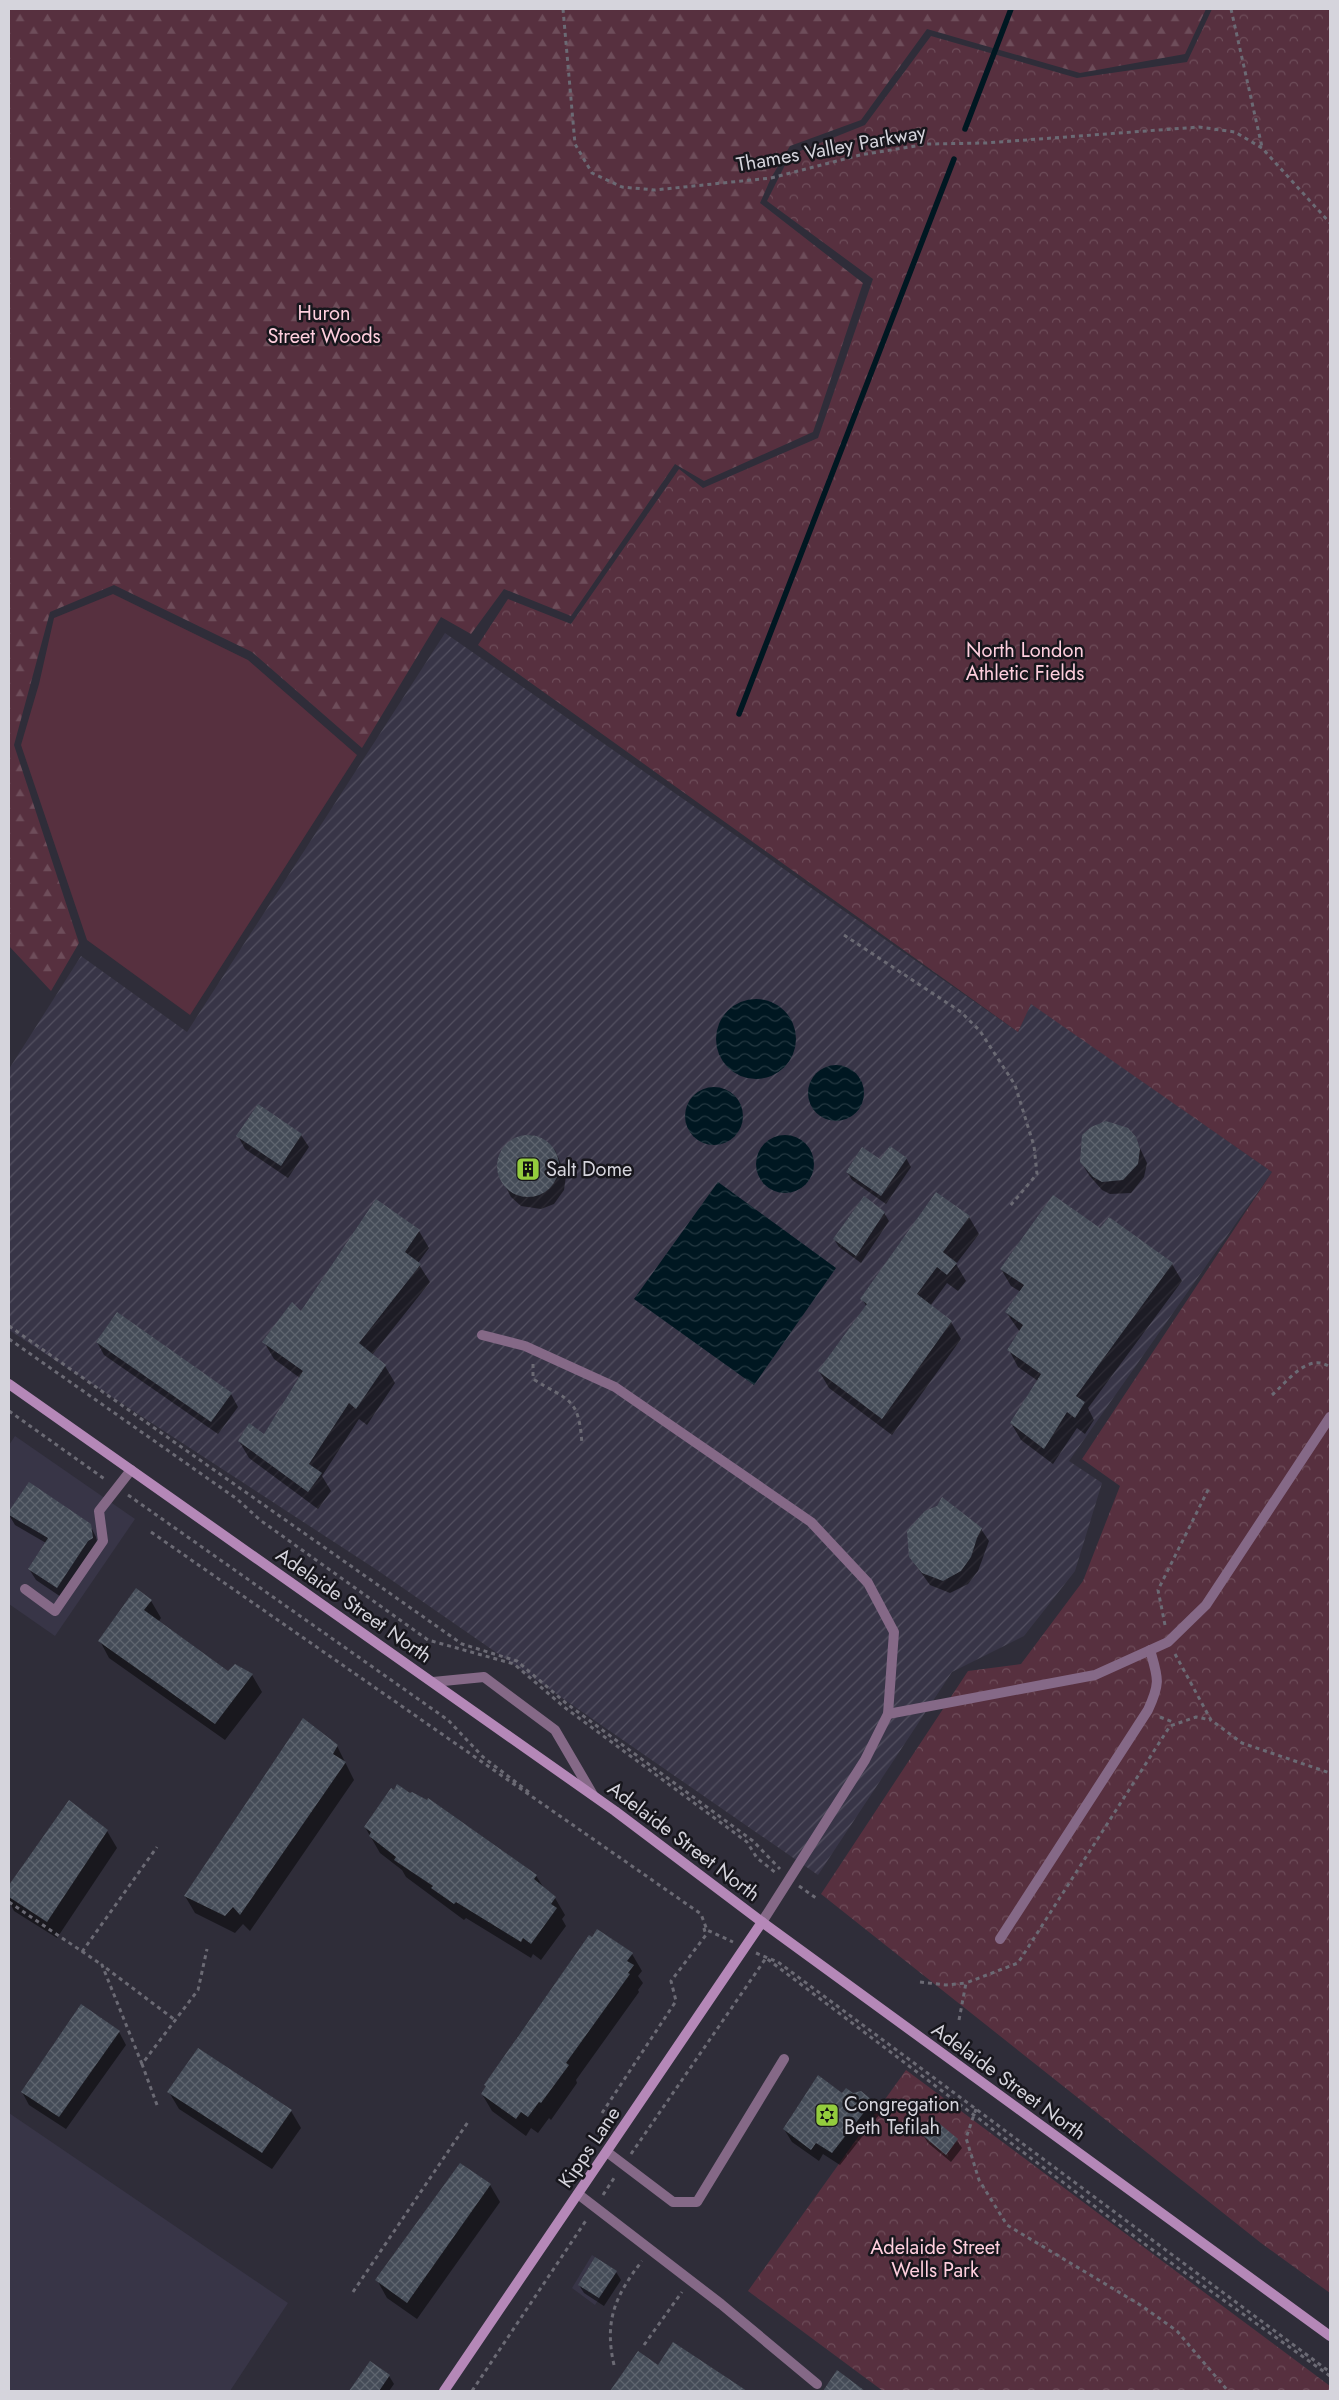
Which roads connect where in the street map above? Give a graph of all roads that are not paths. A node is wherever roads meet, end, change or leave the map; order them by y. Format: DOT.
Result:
graph roads {
  1 [pos="482,1335"];
  2 [pos="9,1384"];
  3 [pos="1330,1417"];
  4 [pos="131,1470"];
  5 [pos="25,1589"];
  6 [pos="1150,1650"];
  7 [pos="433,1682"];
  8 [pos="888,1714"];
  9 [pos="593,1795"];
  10 [pos="762,1922"];
  11 [pos="1000,1939"];
  12 [pos="784,2059"];
  13 [pos="607,2152"];
  14 [pos="578,2194"];
  15 [pos="1330,2336"];
  16 [pos="817,2384"];
  17 [pos="444,2391"];
  1 -- 8 [label="lane"];
  2 -- 4 [label="main road, Adelaide Street North"];
  3 -- 6 [label="lane"];
  4 -- 5 [label="lane"];
  4 -- 7 [label="main road, Adelaide Street North"];
  6 -- 8 [label="lane"];
  6 -- 11 [label="lane"];
  7 -- 9 [label="main road, Adelaide Street North"];
  7 -- 9 [label="lane"];
  8 -- 10 [label="lane"];
  9 -- 10 [label="main road, Adelaide Street North"];
  10 -- 13 [label="main road, Kipps Lane"];
  10 -- 15 [label="main road, Adelaide Street North"];
  12 -- 13 [label="lane"];
  13 -- 14 [label="main road, Kipps Lane"];
  14 -- 16 [label="lane"];
  14 -- 17 [label="main road, Kipps Lane"];
}
